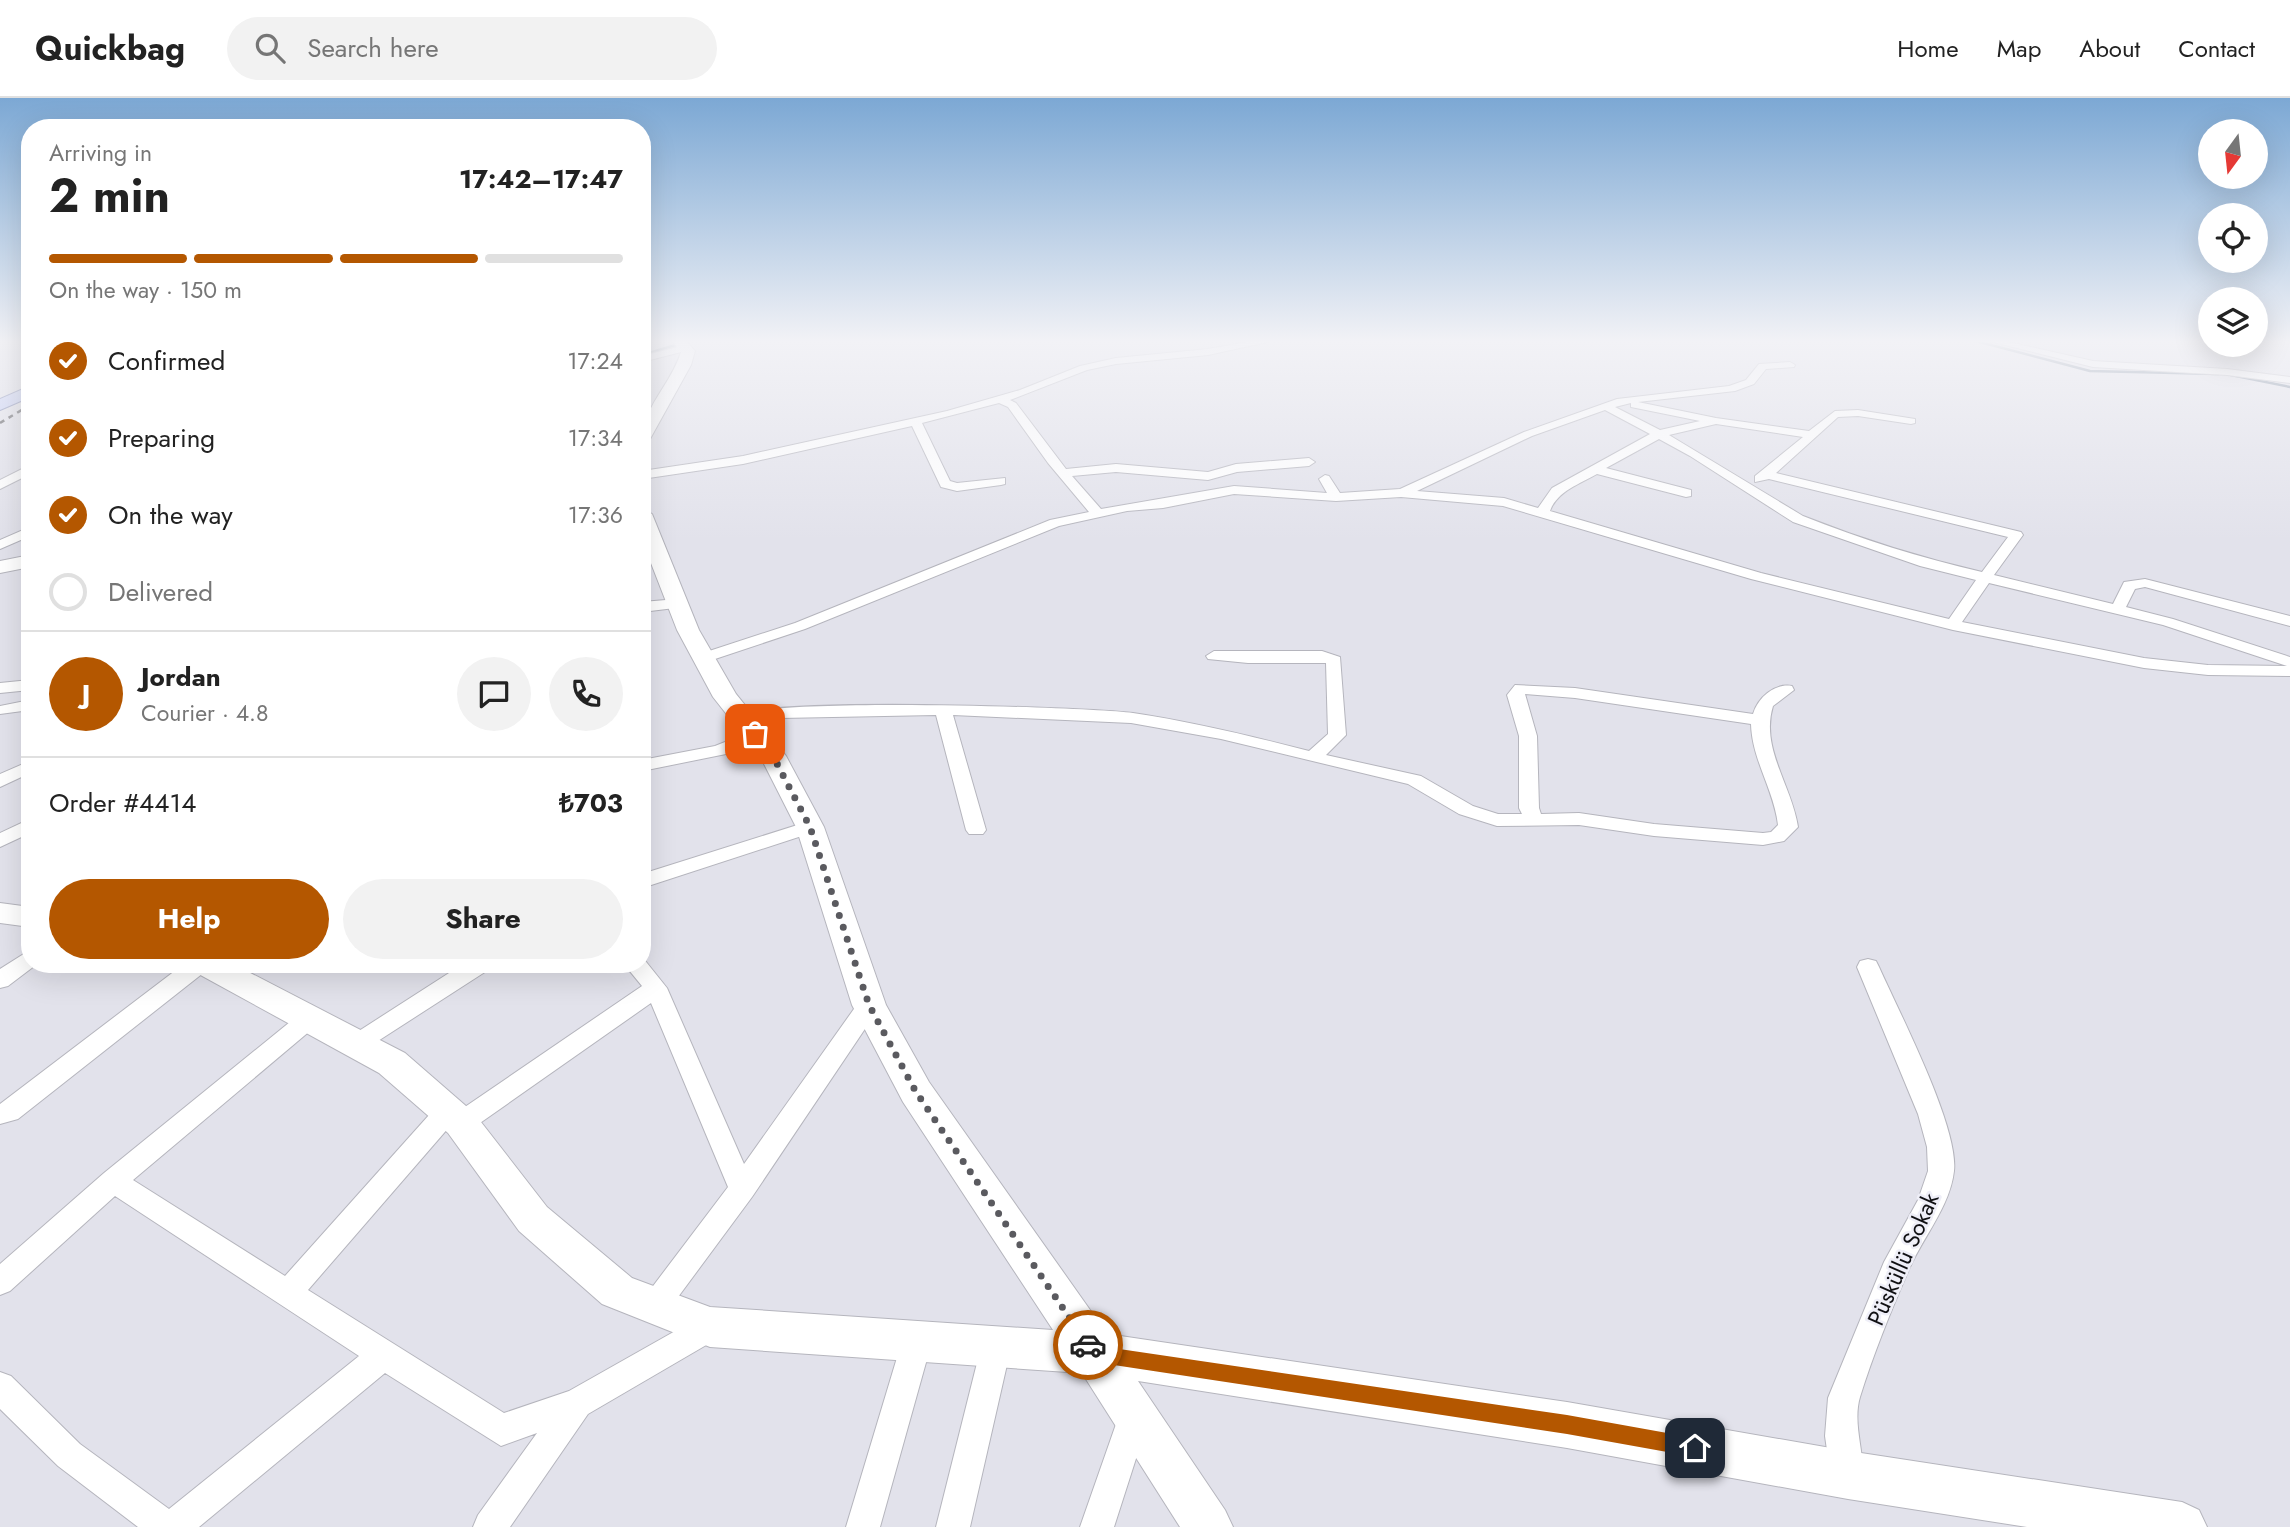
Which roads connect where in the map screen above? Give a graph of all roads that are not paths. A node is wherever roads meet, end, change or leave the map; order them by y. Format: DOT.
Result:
graph roads {
  1 [pos="660,407"];
  2 [pos="970,407"];
  3 [pos="1013,407"];
  4 [pos="1607,407"];
  5 [pos="1648,407"];
  6 [pos="915,421"];
  7 [pos="1716,421"];
  8 [pos="1911,421"];
  9 [pos="651,423"];
  10 [pos="1659,434"];
  11 [pos="1813,435"];
  12 [pos="1309,462"];
  13 [pos="1594,469"];
  14 [pos="1063,473"];
  15 [pos="21,474"];
  16 [pos="651,474"];
  17 [pos="1768,475"];
  18 [pos="1325,479"];
  19 [pos="1000,481"];
  20 [pos="1221,482"];
  21 [pos="1746,484"];
  22 [pos="0,485"];
  23 [pos="1402,493"];
  24 [pos="1686,493"];
  25 [pos="1336,497"];
  26 [pos="1097,513"];
  27 [pos="1542,513"];
  28 [pos="21,535"];
  29 [pos="651,544"];
  30 [pos="0,545"];
  31 [pos="21,563"];
  32 [pos="0,567"];
  33 [pos="1987,579"];
  34 [pos="678,604"];
  35 [pos="651,606"];
  36 [pos="2118,609"];
  37 [pos="2290,621"];
  38 [pos="1953,625"];
  39 [pos="1214,656"];
  40 [pos="703,658"];
  41 [pos="2290,662"];
  42 [pos="2290,671"];
  43 [pos="21,686"];
  44 [pos="0,688"];
  45 [pos="1786,690"];
  46 [pos="21,707"];
  47 [pos="4,710"];
  48 [pos="943,710"];
  49 [pos="1760,720"];
  50 [pos="749,726"];
  51 [pos="1314,756"];
  52 [pos="651,763"];
  53 [pos="21,770"];
  54 [pos="0,781"];
  55 [pos="1534,819"];
  56 [pos="810,827"];
  57 [pos="21,830"];
  58 [pos="976,830"];
  59 [pos="0,841"];
  60 [pos="651,878"];
  61 [pos="0,913"];
  62 [pos="21,916"];
  63 [pos="21,965"];
  64 [pos="1868,967"];
  65 [pos="187,973"];
  66 [pos="223,973"];
  67 [pos="466,973"];
  68 [pos="643,973"];
  69 [pos="0,980"];
  70 [pos="656,988"];
  71 [pos="869,1005"];
  72 [pos="309,1019"];
  73 [pos="356,1044"];
  74 [pos="0,1114"];
  75 [pos="454,1117"];
  76 [pos="113,1181"];
  77 [pos="742,1189"];
  78 [pos="0,1282"];
  79 [pos="288,1293"];
  80 [pos="654,1307"];
  81 [pos="710,1327"];
  82 [pos="916,1341"];
  83 [pos="996,1347"];
  84 [pos="1094,1353"];
  85 [pos="384,1355"];
  86 [pos="0,1387"];
  87 [pos="577,1403"];
  88 [pos="1134,1414"];
  89 [pos="1848,1475"];
  90 [pos="166,1527"];
  91 [pos="173,1527"];
  92 [pos="490,1527"];
  93 [pos="863,1527"];
  94 [pos="953,1527"];
  95 [pos="1097,1527"];
  96 [pos="1208,1527"];
  97 [pos="2182,1527"];
  1 -- 9 [label="street"];
  2 -- 6 [label="street"];
  3 -- 14 [label="street"];
  4 -- 10 [label="street"];
  4 -- 23 [label="street"];
  5 -- 7 [label="street"];
  6 -- 16 [label="street"];
  6 -- 19 [label="street"];
  7 -- 10 [label="street"];
  7 -- 11 [label="street"];
  8 -- 11 [label="street"];
  10 -- 13 [label="street"];
  10 -- 21 [label="street"];
  11 -- 17 [label="street"];
  12 -- 20 [label="street"];
  13 -- 24 [label="street"];
  13 -- 27 [label="street"];
  14 -- 20 [label="street"];
  14 -- 26 [label="street"];
  15 -- 22 [label="street"];
  17 -- 21 [label="street"];
  17 -- 33 [label="street"];
  18 -- 25 [label="street"];
  20 -- 25 [label="street"];
  20 -- 26 [label="street"];
  21 -- 33 [label="street"];
  23 -- 25 [label="street"];
  23 -- 27 [label="street"];
  26 -- 40 [label="street"];
  27 -- 38 [label="street"];
  28 -- 30 [label="street"];
  29 -- 34 [label="street"];
  31 -- 32 [label="street"];
  33 -- 36 [label="street"];
  33 -- 38 [label="street"];
  34 -- 35 [label="street"];
  34 -- 40 [label="street"];
  36 -- 37 [label="street"];
  36 -- 41 [label="street"];
  38 -- 42 [label="street"];
  39 -- 51 [label="street"];
  40 -- 50 [label="street"];
  43 -- 44 [label="street"];
  45 -- 49 [label="street"];
  46 -- 47 [label="street"];
  48 -- 50 [label="street"];
  48 -- 51 [label="street"];
  48 -- 58 [label="street"];
  49 -- 55 [label="street"];
  49 -- 55 [label="street"];
  50 -- 52 [label="street"];
  50 -- 56 [label="street"];
  51 -- 55 [label="street"];
  53 -- 54 [label="street"];
  56 -- 60 [label="street"];
  56 -- 71 [label="street"];
  57 -- 59 [label="street"];
  61 -- 62 [label="street"];
  63 -- 69 [label="street"];
  64 -- 89 [label="street, Püsküllü Sokak"];
  65 -- 74 [label="street"];
  66 -- 72 [label="street"];
  67 -- 73 [label="street"];
  68 -- 70 [label="street"];
  70 -- 75 [label="street"];
  70 -- 77 [label="street"];
  71 -- 77 [label="street"];
  71 -- 84 [label="street"];
  72 -- 73 [label="street"];
  72 -- 76 [label="street"];
  73 -- 75 [label="street"];
  75 -- 79 [label="street"];
  75 -- 80 [label="street"];
  76 -- 78 [label="street"];
  76 -- 79 [label="street"];
  77 -- 80 [label="street"];
  79 -- 85 [label="street"];
  80 -- 81 [label="street"];
  81 -- 82 [label="street"];
  81 -- 87 [label="street"];
  82 -- 83 [label="street"];
  82 -- 93 [label="street"];
  83 -- 84 [label="street"];
  83 -- 94 [label="street"];
  84 -- 88 [label="street"];
  84 -- 89 [label="street"];
  85 -- 87 [label="street"];
  85 -- 91 [label="street"];
  86 -- 90 [label="street"];
  87 -- 92 [label="street"];
  88 -- 95 [label="street"];
  88 -- 96 [label="street"];
  89 -- 97 [label="street"];
}
